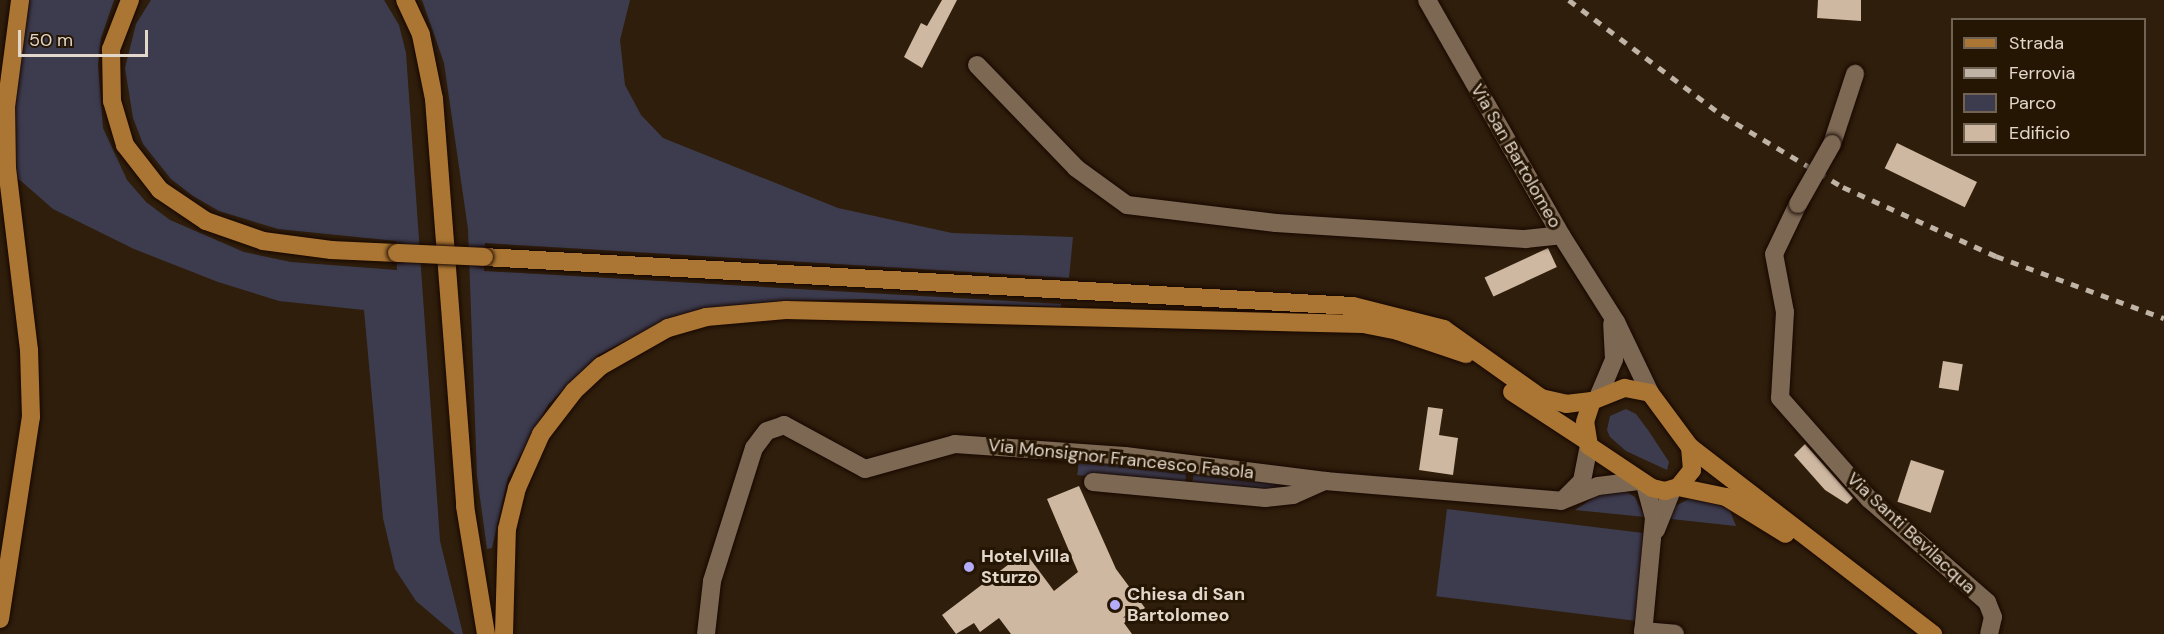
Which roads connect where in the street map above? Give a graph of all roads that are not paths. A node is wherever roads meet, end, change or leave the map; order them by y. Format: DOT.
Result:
graph roads {
  1 [pos="20,0"];
  2 [pos="130,0"];
  3 [pos="405,0"];
  4 [pos="1427,0"];
  5 [pos="977,65"];
  6 [pos="1855,74"];
  7 [pos="1561,235"];
  8 [pos="1607,311"];
  9 [pos="1420,323"];
  10 [pos="1466,354"];
  11 [pos="1650,393"];
  12 [pos="1596,398"];
  13 [pos="1588,444"];
  14 [pos="1690,447"];
  15 [pos="1325,481"];
  16 [pos="1093,482"];
  17 [pos="1641,483"];
  18 [pos="1675,489"];
  19 [pos="1561,501"];
  20 [pos="1653,543"];
  21 [pos="1876,592"];
  22 [pos="0,619"];
  23 [pos="1643,633"];
  24 [pos="486,634"];
  25 [pos="504,634"];
  26 [pos="706,634"];
  27 [pos="1675,634"];
  28 [pos="1933,634"];
  29 [pos="1989,634"];
  1 -- 22 [label="main road"];
  2 -- 9 [label="main road, bridge"];
  3 -- 24 [label="main road"];
  4 -- 7 [label="street, Via San Bartolomeo"];
  5 -- 7 [label="street"];
  6 -- 29 [label="street, Via Santi Bevilacqua, bridge"];
  7 -- 8 [label="street, Via San Bartolomeo"];
  8 -- 11 [label="street, Via San Bartolomeo"];
  8 -- 12 [label="street"];
  9 -- 10 [label="main road"];
  9 -- 12 [label="main road"];
  10 -- 13 [label="main road"];
  10 -- 25 [label="main road"];
  11 -- 12 [label="main road"];
  11 -- 14 [label="main road"];
  12 -- 13 [label="main road"];
  13 -- 17 [label="main road"];
  13 -- 19 [label="street"];
  14 -- 18 [label="main road"];
  14 -- 21 [label="main road"];
  15 -- 16 [label="street"];
  15 -- 19 [label="street, Via Monsignor Francesco Fasola"];
  15 -- 26 [label="street, Via Monsignor Francesco Fasola"];
  17 -- 18 [label="main road"];
  17 -- 19 [label="street"];
  17 -- 20 [label="street"];
  18 -- 20 [label="street"];
  18 -- 21 [label="main road"];
  20 -- 23 [label="street"];
  21 -- 28 [label="main road"];
  23 -- 27 [label="street"];
}
